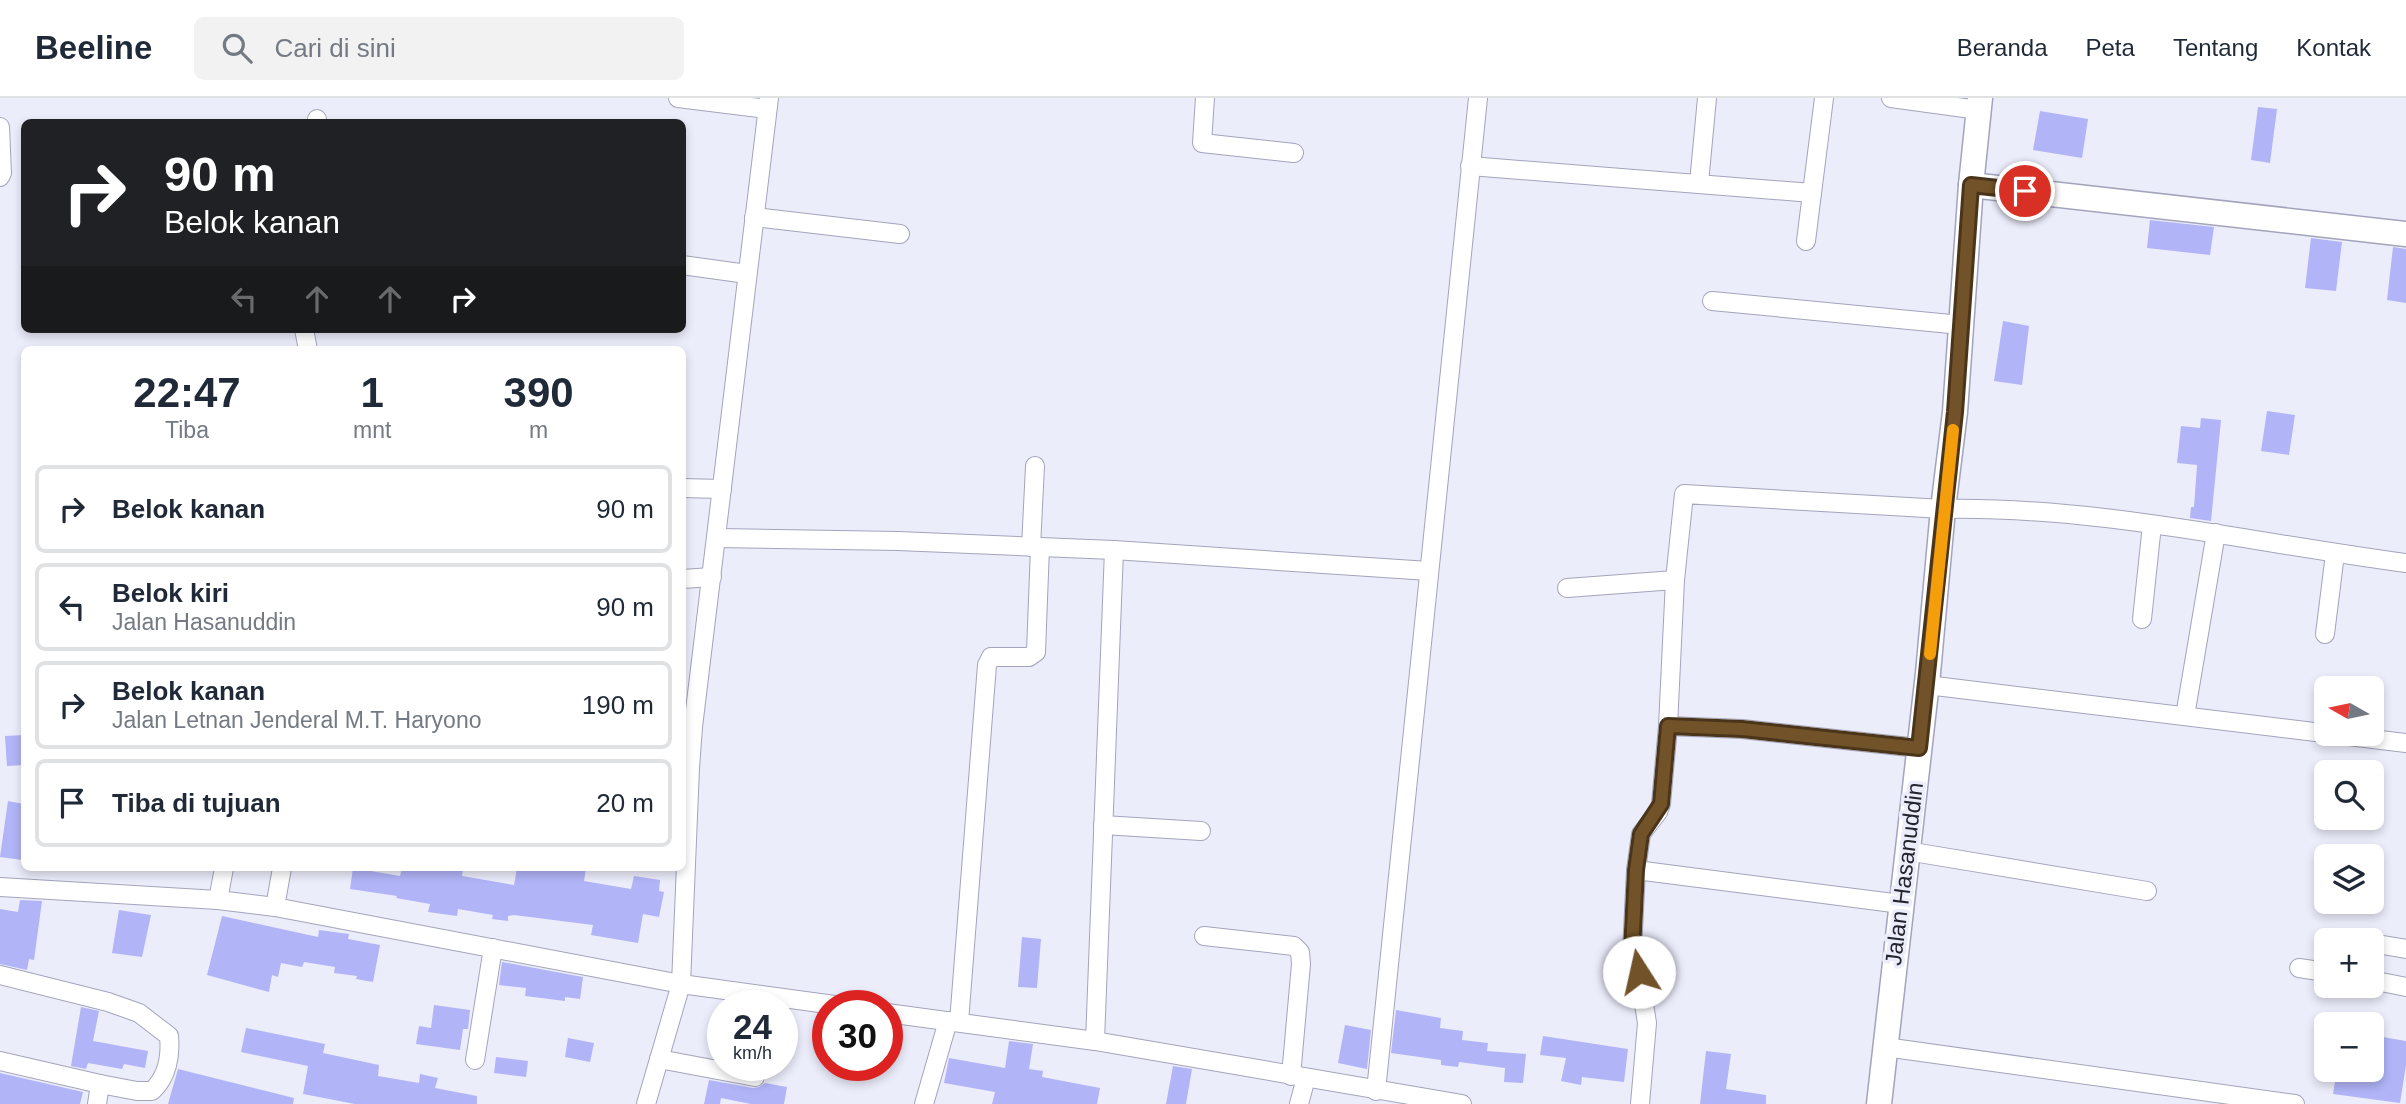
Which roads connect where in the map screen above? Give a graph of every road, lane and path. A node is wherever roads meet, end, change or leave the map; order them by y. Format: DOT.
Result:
graph roads {
  1 [pos="678,98"];
  2 [pos="1205,98"];
  3 [pos="1478,98"];
  4 [pos="1707,98"];
  5 [pos="1824,98"];
  6 [pos="1891,98"];
  7 [pos="768,104"];
  8 [pos="1979,104"];
  9 [pos="0,127"];
  10 [pos="1294,153"];
  11 [pos="1470,166"];
  12 [pos="0,177"];
  13 [pos="1699,183"];
  14 [pos="1971,185"];
  15 [pos="1812,193"];
  16 [pos="754,217"];
  17 [pos="900,234"];
  18 [pos="2406,234"];
  19 [pos="1806,241"];
  20 [pos="686,266"];
  21 [pos="747,274"];
  22 [pos="1712,301"];
  23 [pos="1961,326"];
  24 [pos="1035,466"];
  25 [pos="686,488"];
  26 [pos="722,489"];
  27 [pos="1943,509"];
  28 [pos="2152,525"];
  29 [pos="2217,533"];
  30 [pos="717,538"];
  31 [pos="1036,547"];
  32 [pos="1114,550"];
  33 [pos="2335,554"];
  34 [pos="2406,563"];
  35 [pos="1429,571"];
  36 [pos="712,577"];
  37 [pos="686,579"];
  38 [pos="1675,580"];
  39 [pos="1567,588"];
  40 [pos="2142,619"];
  41 [pos="2325,634"];
  42 [pos="1927,685"];
  43 [pos="2185,716"];
  44 [pos="688,720"];
  45 [pos="1668,726"];
  46 [pos="2406,743"];
  47 [pos="1919,748"];
  48 [pos="686,767"];
  49 [pos="1104,825"];
  50 [pos="1201,831"];
  51 [pos="1907,851"];
  52 [pos="1636,870"];
  53 [pos="223,871"];
  54 [pos="281,871"];
  55 [pos="684,871"];
  56 [pos="0,887"];
  57 [pos="2147,891"];
  58 [pos="218,900"];
  59 [pos="1901,904"];
  60 [pos="275,907"];
  61 [pos="1204,936"];
  62 [pos="2384,945"];
  63 [pos="493,948"];
  64 [pos="2406,949"];
  65 [pos="2299,968"];
  66 [pos="2314,970"];
  67 [pos="0,975"];
  68 [pos="2384,982"];
  69 [pos="681,984"];
  70 [pos="2406,986"];
  71 [pos="812,1002"];
  72 [pos="903,1015"];
  73 [pos="953,1022"];
  74 [pos="1095,1041"];
  75 [pos="1885,1047"];
  76 [pos="659,1059"];
  77 [pos="475,1060"];
  78 [pos="0,1061"];
  79 [pos="707,1068"];
  80 [pos="1298,1077"];
  81 [pos="100,1084"];
  82 [pos="1376,1091"];
  83 [pos="97,1104"];
  84 [pos="646,1104"];
  85 [pos="924,1104"];
  86 [pos="1299,1104"];
  87 [pos="1462,1104"];
  88 [pos="1640,1104"];
  89 [pos="1879,1104"];
  90 [pos="2294,1104"];
  1 -- 7 [label="street"];
  2 -- 10 [label="street"];
  3 -- 11 [label="street"];
  4 -- 13 [label="street"];
  5 -- 15 [label="street"];
  6 -- 8 [label="street"];
  7 -- 16 [label="street"];
  8 -- 14 [label="main road, Jalan Hasanuddin"];
  9 -- 12 [label="street"];
  11 -- 13 [label="street"];
  11 -- 35 [label="street"];
  13 -- 15 [label="street"];
  14 -- 18 [label="main road"];
  14 -- 23 [label="main road, Jalan Hasanuddin"];
  15 -- 19 [label="street"];
  16 -- 17 [label="street"];
  16 -- 21 [label="street"];
  20 -- 21 [label="street"];
  21 -- 26 [label="street"];
  22 -- 23 [label="street"];
  23 -- 27 [label="main road, Jalan Hasanuddin"];
  24 -- 31 [label="street"];
  25 -- 26 [label="street"];
  26 -- 30 [label="street"];
  27 -- 28 [label="street"];
  27 -- 38 [label="street"];
  27 -- 42 [label="main road, Jalan Hasanuddin"];
  28 -- 29 [label="street"];
  28 -- 40 [label="street"];
  29 -- 33 [label="street"];
  29 -- 43 [label="street"];
  30 -- 31 [label="street"];
  30 -- 36 [label="street"];
  31 -- 32 [label="street"];
  31 -- 73 [label="street"];
  32 -- 35 [label="street"];
  32 -- 49 [label="street"];
  33 -- 34 [label="street"];
  33 -- 41 [label="street"];
  35 -- 82 [label="street"];
  36 -- 37 [label="street"];
  36 -- 44 [label="street"];
  38 -- 39 [label="street"];
  38 -- 45 [label="street"];
  42 -- 43 [label="street"];
  42 -- 47 [label="main road, Jalan Hasanuddin"];
  43 -- 46 [label="street"];
  44 -- 48 [label="street"];
  45 -- 47 [label="street"];
  45 -- 52 [label="street"];
  47 -- 51 [label="main road, Jalan Hasanuddin"];
  49 -- 50 [label="street"];
  49 -- 74 [label="street"];
  51 -- 57 [label="street"];
  51 -- 59 [label="main road, Jalan Hasanuddin"];
  52 -- 59 [label="street"];
  52 -- 88 [label="street"];
  53 -- 58 [label="street"];
  54 -- 60 [label="street"];
  55 -- 69 [label="street"];
  56 -- 58 [label="street"];
  58 -- 60 [label="street"];
  59 -- 75 [label="main road, Jalan Hasanuddin"];
  60 -- 63 [label="street"];
  61 -- 80 [label="street"];
  62 -- 64 [label="street"];
  63 -- 69 [label="street"];
  63 -- 77 [label="street"];
  65 -- 66 [label="street"];
  67 -- 81 [label="street"];
  68 -- 70 [label="street"];
  69 -- 71 [label="street"];
  69 -- 76 [label="street"];
  72 -- 73 [label="street"];
  73 -- 74 [label="street"];
  73 -- 85 [label="street"];
  74 -- 80 [label="street"];
  75 -- 89 [label="main road, Jalan Hasanuddin"];
  75 -- 90 [label="street"];
  76 -- 79 [label="street"];
  76 -- 84 [label="street"];
  78 -- 81 [label="street"];
  80 -- 82 [label="street"];
  80 -- 86 [label="street"];
  81 -- 83 [label="street"];
  82 -- 87 [label="street"];
}
